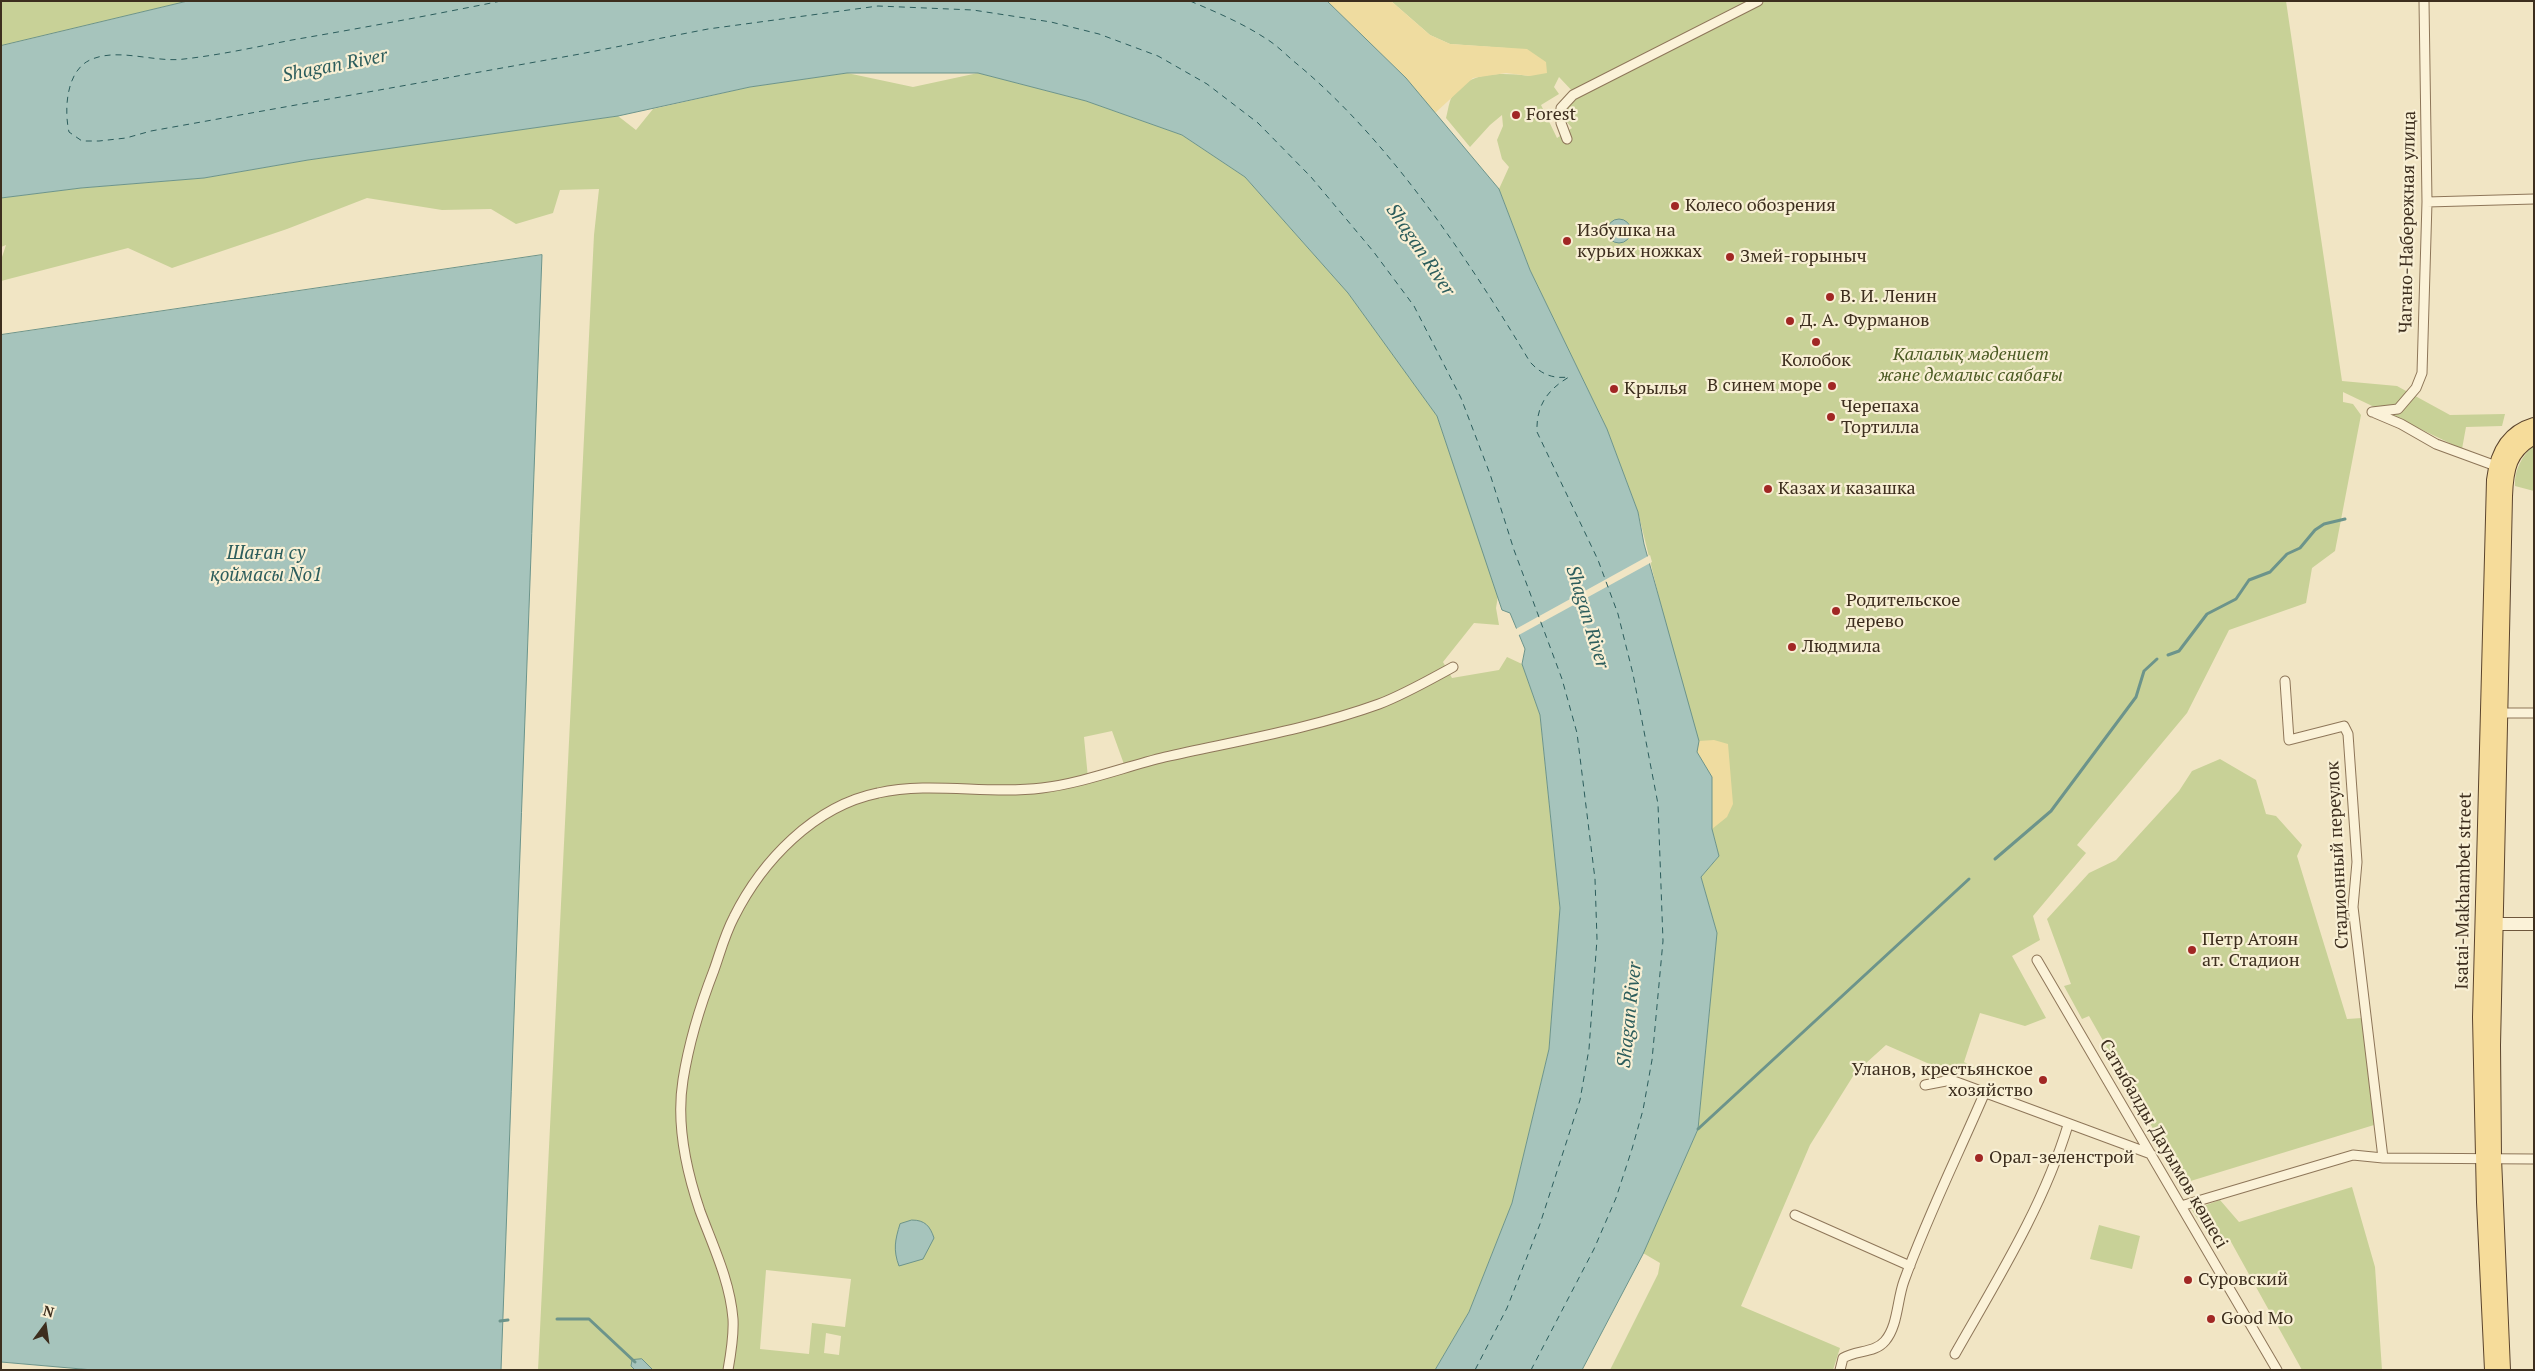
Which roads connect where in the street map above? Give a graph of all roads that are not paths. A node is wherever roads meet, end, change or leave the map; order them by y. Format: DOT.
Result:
graph roads {
  1 [pos="1758,1"];
  2 [pos="2424,1"];
  3 [pos="1568,139"];
  4 [pos="2534,199"];
  5 [pos="2427,202"];
  6 [pos="2532,429"];
  7 [pos="2496,466"];
  8 [pos="1453,667"];
  9 [pos="2285,681"];
  10 [pos="2493,713"];
  11 [pos="2534,713"];
  12 [pos="2489,924"];
  13 [pos="2534,924"];
  14 [pos="2037,960"];
  15 [pos="1925,1085"];
  16 [pos="1985,1092"];
  17 [pos="2068,1125"];
  18 [pos="2150,1154"];
  19 [pos="2383,1158"];
  20 [pos="2488,1158"];
  21 [pos="2534,1159"];
  22 [pos="2181,1206"];
  23 [pos="1795,1215"];
  24 [pos="1910,1266"];
  25 [pos="1955,1354"];
  26 [pos="728,1370"];
  27 [pos="1840,1370"];
  28 [pos="2277,1370"];
  29 [pos="2492,1370"];
  30 [pos="2503,1370"];
  1 -- 3 [label="street"];
  2 -- 5 [label="street, Чагано-Набережная улица"];
  4 -- 5 [label="street"];
  5 -- 7 [label="street, Чагано-Набережная улица"];
  6 -- 7 [label="main road, Isatai-Makhambet street"];
  6 -- 10 [label="main road, Isatai-Makhambet street"];
  7 -- 10 [label="main road, Isatai-Makhambet street"];
  8 -- 26 [label="street"];
  9 -- 19 [label="street, Стадионный переулок"];
  10 -- 11 [label="street"];
  10 -- 12 [label="main road, Isatai-Makhambet street"];
  12 -- 13 [label="main road"];
  12 -- 20 [label="main road, Isatai-Makhambet street"];
  14 -- 18 [label="street, Сатыбалды Дауымов көшесі"];
  15 -- 16 [label="street"];
  16 -- 17 [label="street"];
  16 -- 24 [label="street"];
  17 -- 18 [label="street"];
  17 -- 25 [label="street"];
  18 -- 22 [label="street, Сатыбалды Дауымов көшесі"];
  19 -- 20 [label="street"];
  19 -- 22 [label="street"];
  20 -- 21 [label="street"];
  20 -- 29 [label="main road, Isatai-Makhambet street"];
  20 -- 30 [label="main road, Isatai-Makhambet street"];
  22 -- 28 [label="street, Сатыбалды Дауымов көшесі"];
  23 -- 24 [label="street"];
  24 -- 27 [label="street"];
}
